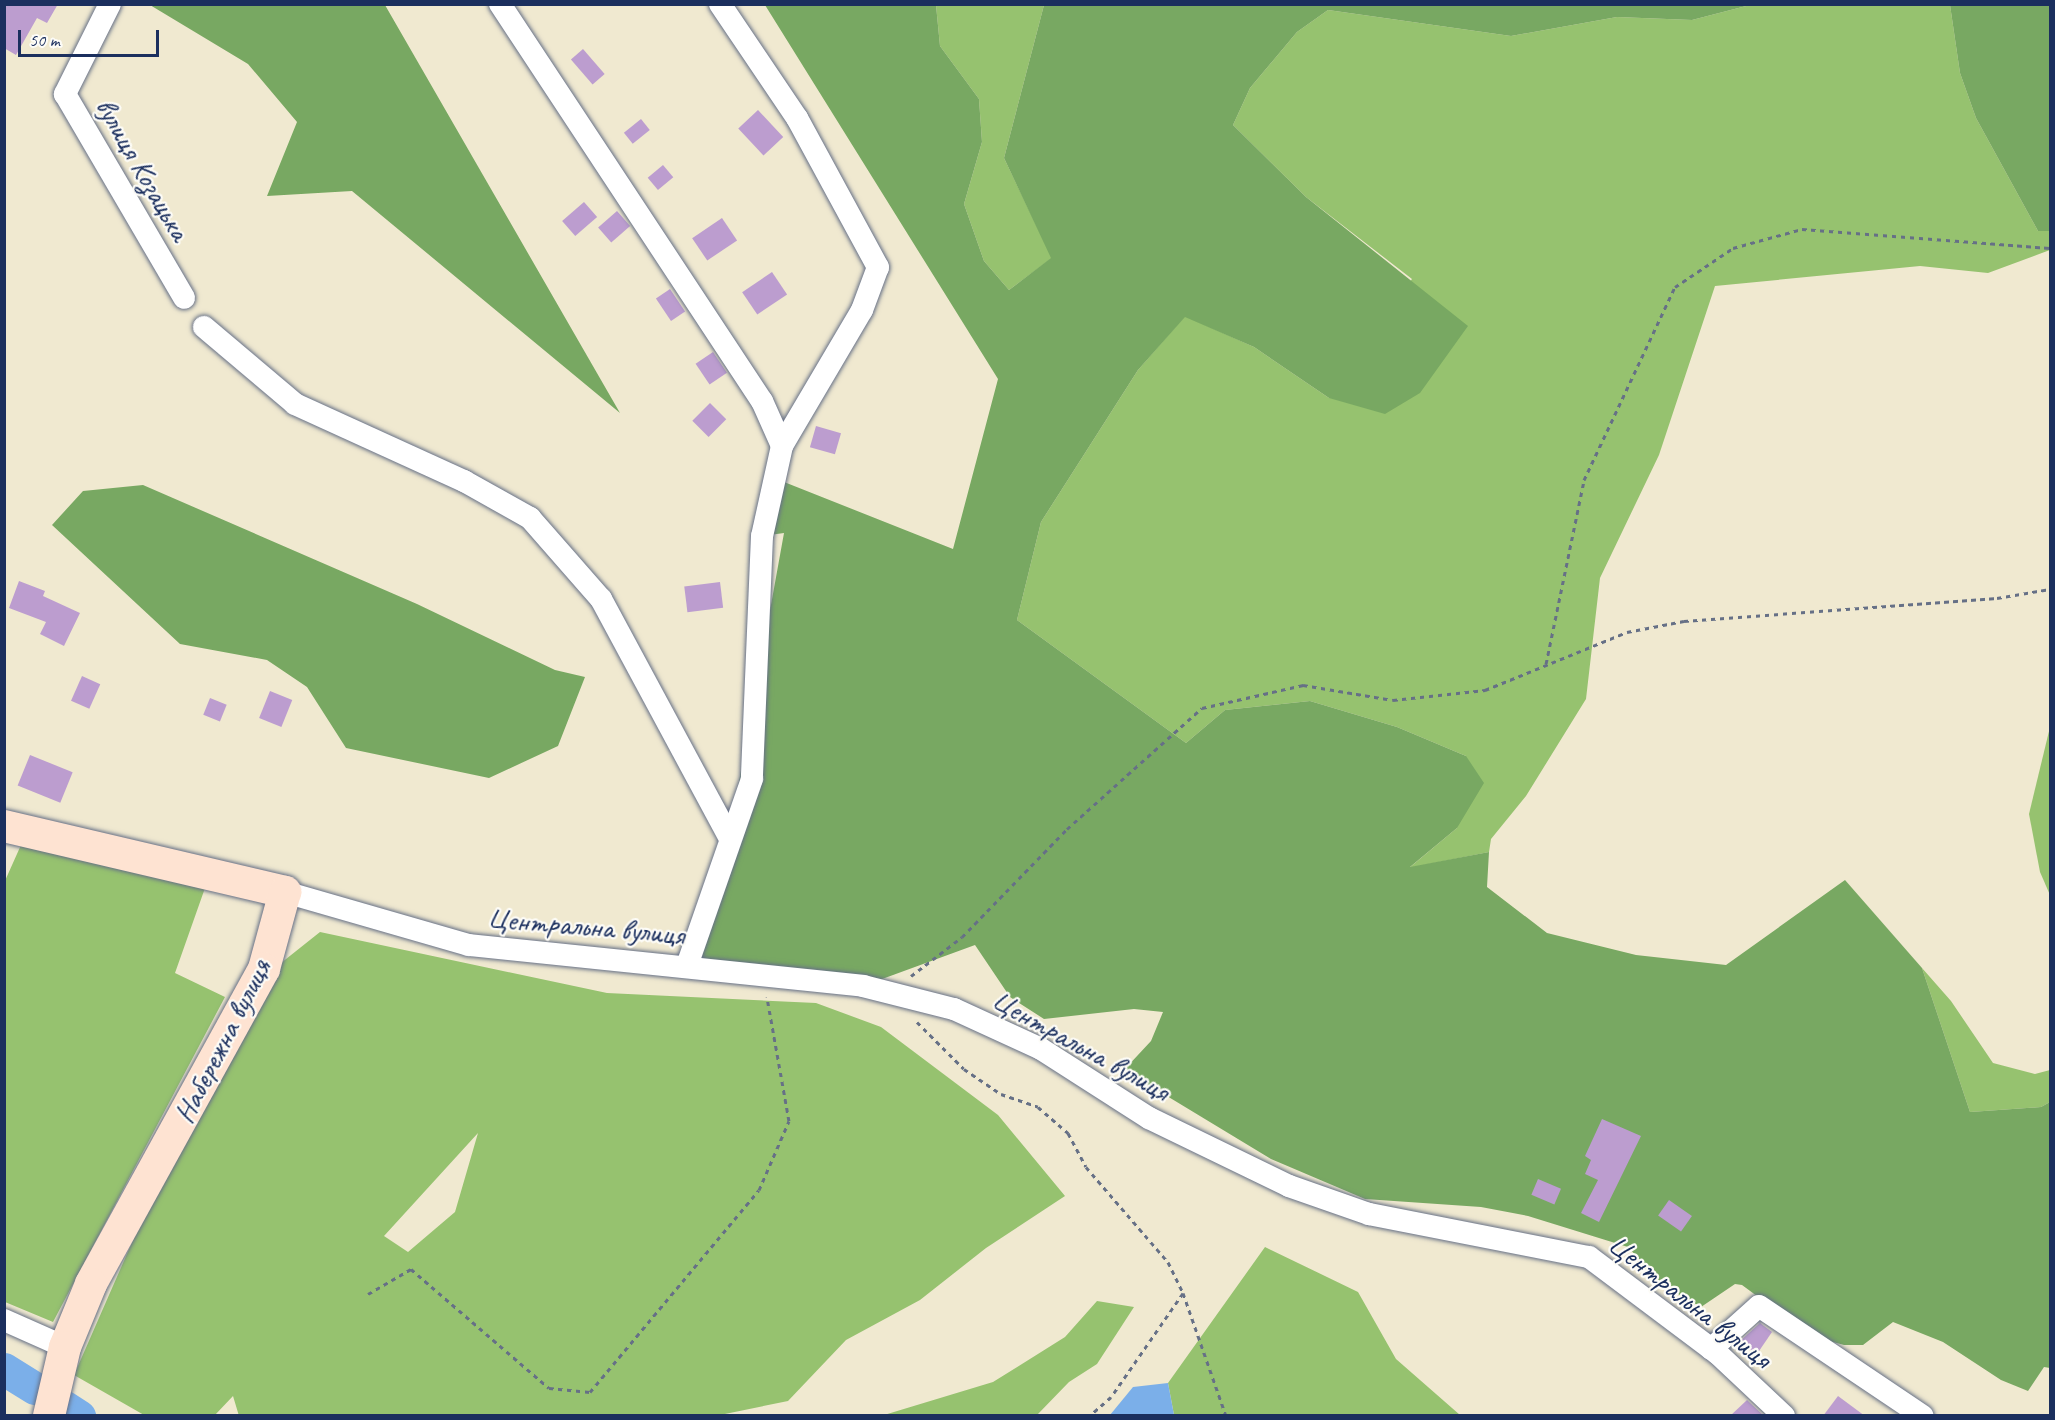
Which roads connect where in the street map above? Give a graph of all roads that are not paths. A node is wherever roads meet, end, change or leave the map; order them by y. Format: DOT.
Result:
graph roads {
  1 [pos="110,4"];
  2 [pos="500,4"];
  3 [pos="720,4"];
  4 [pos="184,298"];
  5 [pos="204,327"];
  6 [pos="782,446"];
  7 [pos="4,826"];
  8 [pos="729,837"];
  9 [pos="285,892"];
  10 [pos="687,966"];
  11 [pos="4,1320"];
  12 [pos="65,1347"];
  13 [pos="1711,1349"];
  14 [pos="49,1416"];
  15 [pos="1784,1416"];
  16 [pos="1923,1416"];
  1 -- 4 [label="street, вулиця Козацька"];
  2 -- 6 [label="street"];
  3 -- 6 [label="street"];
  5 -- 8 [label="street"];
  6 -- 8 [label="street"];
  7 -- 9 [label="street"];
  8 -- 10 [label="street"];
  9 -- 10 [label="street, Центральна вулиця"];
  9 -- 12 [label="street, Набережна вулиця"];
  10 -- 13 [label="street, Центральна вулиця"];
  11 -- 12 [label="street"];
  12 -- 14 [label="street, Набережна вулиця"];
  13 -- 15 [label="street, Центральна вулиця"];
  13 -- 16 [label="street"];
}
